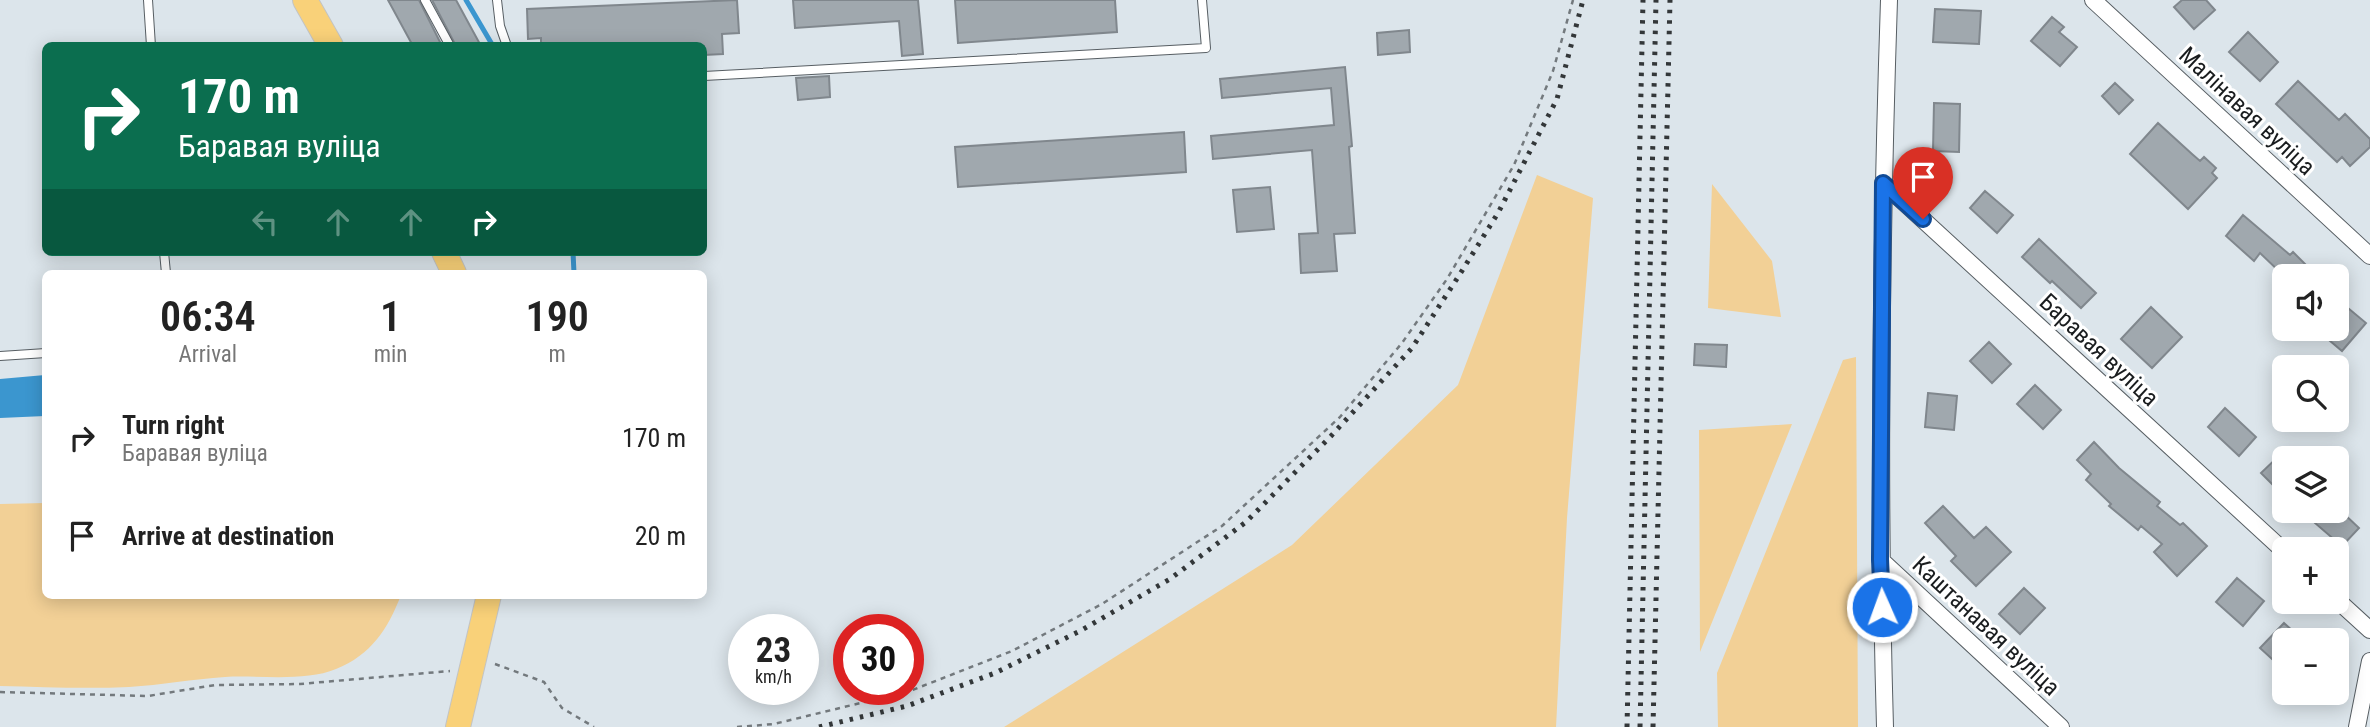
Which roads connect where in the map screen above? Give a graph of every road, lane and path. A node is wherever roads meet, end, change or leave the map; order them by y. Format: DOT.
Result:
graph roads {
  1 [pos="148,0"];
  2 [pos="305,0"];
  3 [pos="425,0"];
  4 [pos="497,0"];
  5 [pos="1202,0"];
  6 [pos="1573,0"];
  7 [pos="1889,0"];
  8 [pos="2093,0"];
  9 [pos="151,42"];
  10 [pos="329,42"];
  11 [pos="448,42"];
  12 [pos="505,42"];
  13 [pos="707,76"];
  14 [pos="1883,183"];
  15 [pos="2370,256"];
  16 [pos="42,353"];
  17 [pos="0,356"];
  18 [pos="2272,540"];
  19 [pos="1880,559"];
  20 [pos="488,599"];
  21 [pos="2349,611"];
  22 [pos="2370,630"];
  23 [pos="2370,661"];
  24 [pos="472,669"];
  25 [pos="0,692"];
  26 [pos="458,727"];
  27 [pos="594,727"];
  28 [pos="737,727"];
  29 [pos="1885,727"];
  30 [pos="2061,727"];
  31 [pos="2357,727"];
  1 -- 9 [label="lane"];
  2 -- 10 [label="main road"];
  3 -- 11 [label="lane"];
  4 -- 12 [label="lane"];
  5 -- 13 [label="lane"];
  6 -- 28 [label="path"];
  7 -- 14 [label="street"];
  8 -- 15 [label="street, Малінавая вуліца"];
  14 -- 18 [label="street, Баравая вуліца"];
  14 -- 19 [label="street"];
  16 -- 17 [label="lane"];
  19 -- 29 [label="street"];
  19 -- 30 [label="street, Каштанавая вуліца"];
  20 -- 24 [label="main road"];
  21 -- 22 [label="street"];
  23 -- 31 [label="street"];
  24 -- 25 [label="path"];
  24 -- 26 [label="main road"];
  24 -- 27 [label="path"];
}
